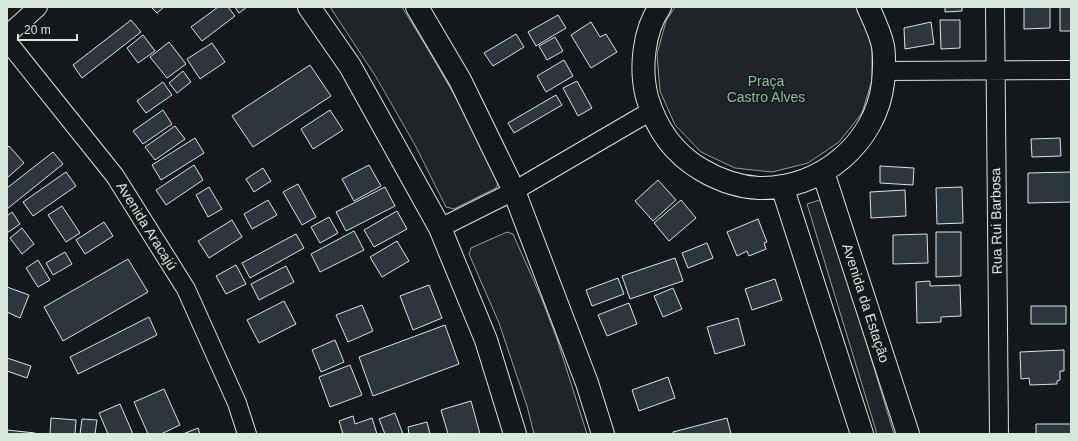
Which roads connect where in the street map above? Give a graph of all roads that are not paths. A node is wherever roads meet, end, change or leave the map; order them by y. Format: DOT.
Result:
graph roads {
  1 [pos="38,7"];
  2 [pos="309,7"];
  3 [pos="417,7"];
  4 [pos="660,7"];
  5 [pos="868,7"];
  6 [pos="995,7"];
  7 [pos="7,35"];
  8 [pos="7,41"];
  9 [pos="1071,70"];
  10 [pos="884,71"];
  11 [pos="994,71"];
  12 [pos="651,111"];
  13 [pos="823,172"];
  14 [pos="782,186"];
  15 [pos="514,191"];
  16 [pos="440,228"];
  17 [pos="247,434"];
  18 [pos="515,434"];
  19 [pos="603,434"];
  20 [pos="862,434"];
  21 [pos="908,434"];
  22 [pos="999,434"];
  1 -- 7 [label="street"];
  2 -- 16 [label="street"];
  3 -- 15 [label="street"];
  4 -- 12 [label="street"];
  5 -- 10 [label="street"];
  6 -- 11 [label="street, Rua Rui Barbosa"];
  8 -- 17 [label="street, Avenida Aracajú"];
  9 -- 11 [label="street"];
  10 -- 11 [label="street"];
  10 -- 13 [label="street"];
  11 -- 22 [label="street, Rua Rui Barbosa"];
  12 -- 14 [label="street"];
  12 -- 15 [label="street"];
  13 -- 14 [label="street"];
  13 -- 21 [label="street, Avenida da Estação"];
  14 -- 20 [label="street"];
  15 -- 16 [label="street"];
  15 -- 19 [label="street"];
  16 -- 18 [label="street"];
}
